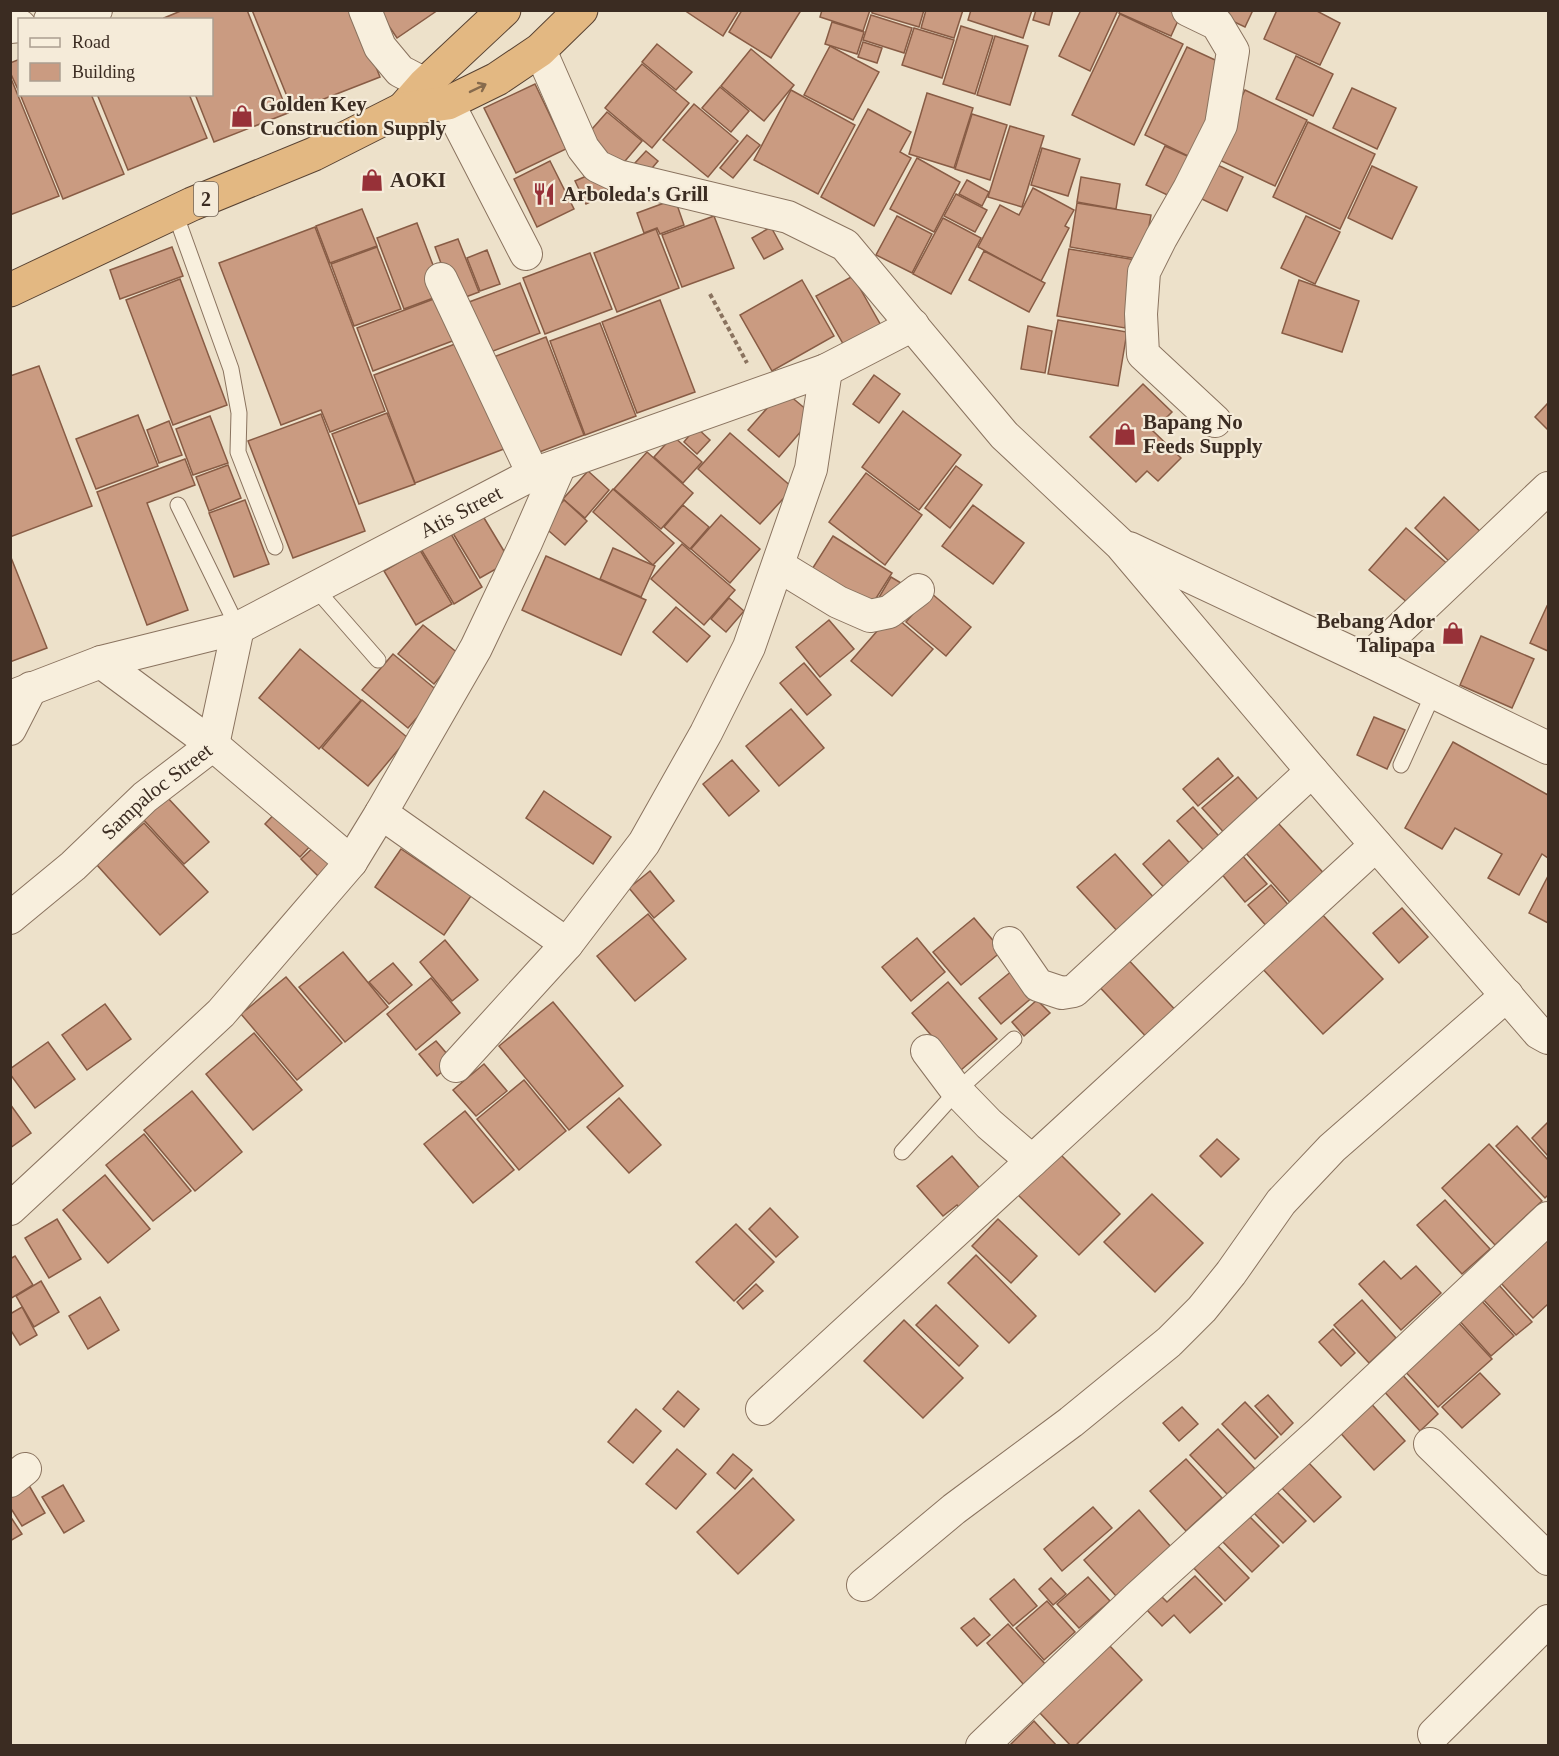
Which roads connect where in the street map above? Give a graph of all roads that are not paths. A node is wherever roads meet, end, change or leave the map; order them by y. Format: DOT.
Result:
graph roads {
  1 [pos="96,10"];
  2 [pos="365,10"];
  3 [pos="504,10"];
  4 [pos="582,10"];
  5 [pos="1188,10"];
  6 [pos="59,18"];
  7 [pos="540,50"];
  8 [pos="437,93"];
  9 [pos="176,213"];
  10 [pos="526,254"];
  11 [pos="441,279"];
  12 [pos="10,290"];
  13 [pos="913,325"];
  14 [pos="826,370"];
  15 [pos="1215,421"];
  16 [pos="546,469"];
  17 [pos="1548,488"];
  18 [pos="178,505"];
  19 [pos="1120,544"];
  20 [pos="275,547"];
  21 [pos="779,566"];
  22 [pos="315,588"];
  23 [pos="918,590"];
  24 [pos="238,628"];
  25 [pos="378,660"];
  26 [pos="1367,660"];
  27 [pos="100,662"];
  28 [pos="1434,692"];
  29 [pos="21,693"];
  30 [pos="10,729"];
  31 [pos="213,745"];
  32 [pos="1548,748"];
  33 [pos="1401,765"];
  34 [pos="1312,771"];
  35 [pos="381,813"];
  36 [pos="1376,845"];
  37 [pos="351,862"];
  38 [pos="10,918"];
  39 [pos="1009,943"];
  40 [pos="567,944"];
  41 [pos="1507,995"];
  42 [pos="1548,1038"];
  43 [pos="1014,1040"];
  44 [pos="927,1051"];
  45 [pos="456,1066"];
  46 [pos="957,1091"];
  47 [pos="902,1152"];
  48 [pos="1032,1161"];
  49 [pos="10,1209"];
  50 [pos="1548,1218"];
  51 [pos="762,1409"];
  52 [pos="1430,1444"];
  53 [pos="1548,1559"];
  54 [pos="863,1585"];
  55 [pos="1548,1621"];
  56 [pos="1434,1734"];
  57 [pos="982,1746"];
  1 -- 6 [label="street"];
  2 -- 8 [label="street"];
  3 -- 8 [label="highway, 2"];
  4 -- 7 [label="highway, 2"];
  5 -- 15 [label="street"];
  8 -- 7 [label="highway, 2, one-way"];
  7 -- 13 [label="street"];
  8 -- 9 [label="highway, 2"];
  8 -- 10 [label="street"];
  9 -- 12 [label="highway, 2"];
  9 -- 20 [label="lane"];
  11 -- 16 [label="street"];
  13 -- 14 [label="street, Atis Street"];
  13 -- 19 [label="street"];
  14 -- 16 [label="street, Atis Street"];
  14 -- 21 [label="street"];
  16 -- 22 [label="street, Atis Street"];
  16 -- 35 [label="street"];
  17 -- 26 [label="street"];
  18 -- 24 [label="lane"];
  19 -- 26 [label="street"];
  19 -- 34 [label="street"];
  21 -- 23 [label="street"];
  21 -- 40 [label="street"];
  22 -- 24 [label="street, Atis Street"];
  22 -- 25 [label="lane"];
  24 -- 27 [label="street, Atis Street"];
  24 -- 31 [label="street, Sampaloc Street"];
  26 -- 28 [label="street"];
  27 -- 29 [label="street, Atis Street"];
  27 -- 31 [label="street"];
  28 -- 32 [label="street"];
  28 -- 33 [label="lane"];
  29 -- 30 [label="street"];
  31 -- 37 [label="street"];
  31 -- 38 [label="street, Sampaloc Street"];
  34 -- 36 [label="street"];
  34 -- 39 [label="street"];
  35 -- 37 [label="street"];
  35 -- 40 [label="street"];
  36 -- 41 [label="street"];
  36 -- 48 [label="street"];
  37 -- 49 [label="street"];
  40 -- 45 [label="street"];
  41 -- 42 [label="street"];
  41 -- 54 [label="street"];
  43 -- 46 [label="lane"];
  44 -- 46 [label="street"];
  46 -- 47 [label="lane"];
  46 -- 48 [label="street"];
  48 -- 51 [label="street"];
  50 -- 57 [label="street"];
  52 -- 53 [label="street"];
  55 -- 56 [label="street"];
}
